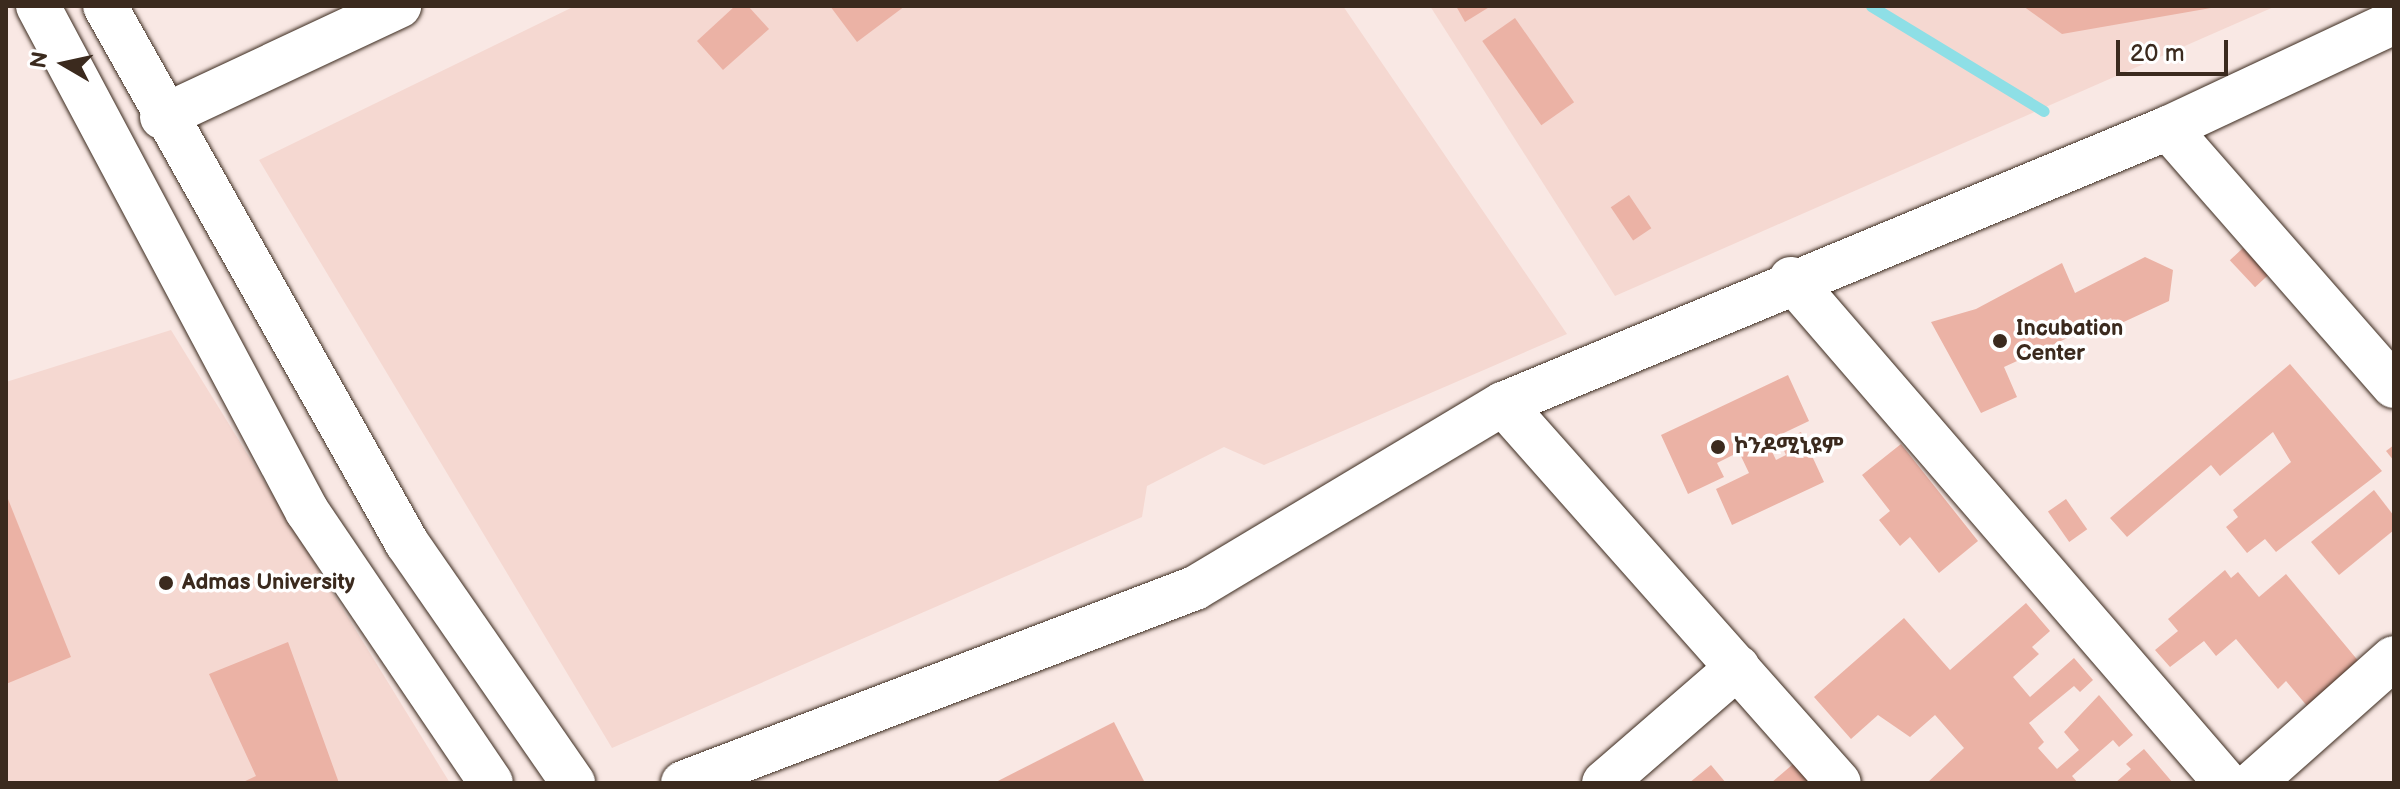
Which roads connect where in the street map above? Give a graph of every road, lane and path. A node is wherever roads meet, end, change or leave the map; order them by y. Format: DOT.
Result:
graph roads {
  1 [pos="38,6"];
  2 [pos="105,6"];
  3 [pos="399,6"];
  4 [pos="2394,22"];
  5 [pos="162,117"];
  6 [pos="2168,128"];
  7 [pos="1791,279"];
  8 [pos="2394,386"];
  9 [pos="1503,404"];
  10 [pos="2394,658"];
  11 [pos="1738,667"];
  12 [pos="491,783"];
  13 [pos="573,783"];
  14 [pos="683,783"];
  15 [pos="1604,783"];
  16 [pos="1839,783"];
  17 [pos="2226,783"];
  18 [pos="2253,783"];
  1 -- 12 [label="street"];
  2 -- 5 [label="street"];
  3 -- 5 [label="street"];
  4 -- 6 [label="street"];
  5 -- 13 [label="street"];
  6 -- 7 [label="street"];
  6 -- 8 [label="street"];
  7 -- 9 [label="street"];
  7 -- 17 [label="street"];
  9 -- 11 [label="street"];
  9 -- 14 [label="street"];
  10 -- 18 [label="street"];
  11 -- 15 [label="street"];
  11 -- 16 [label="street"];
}
